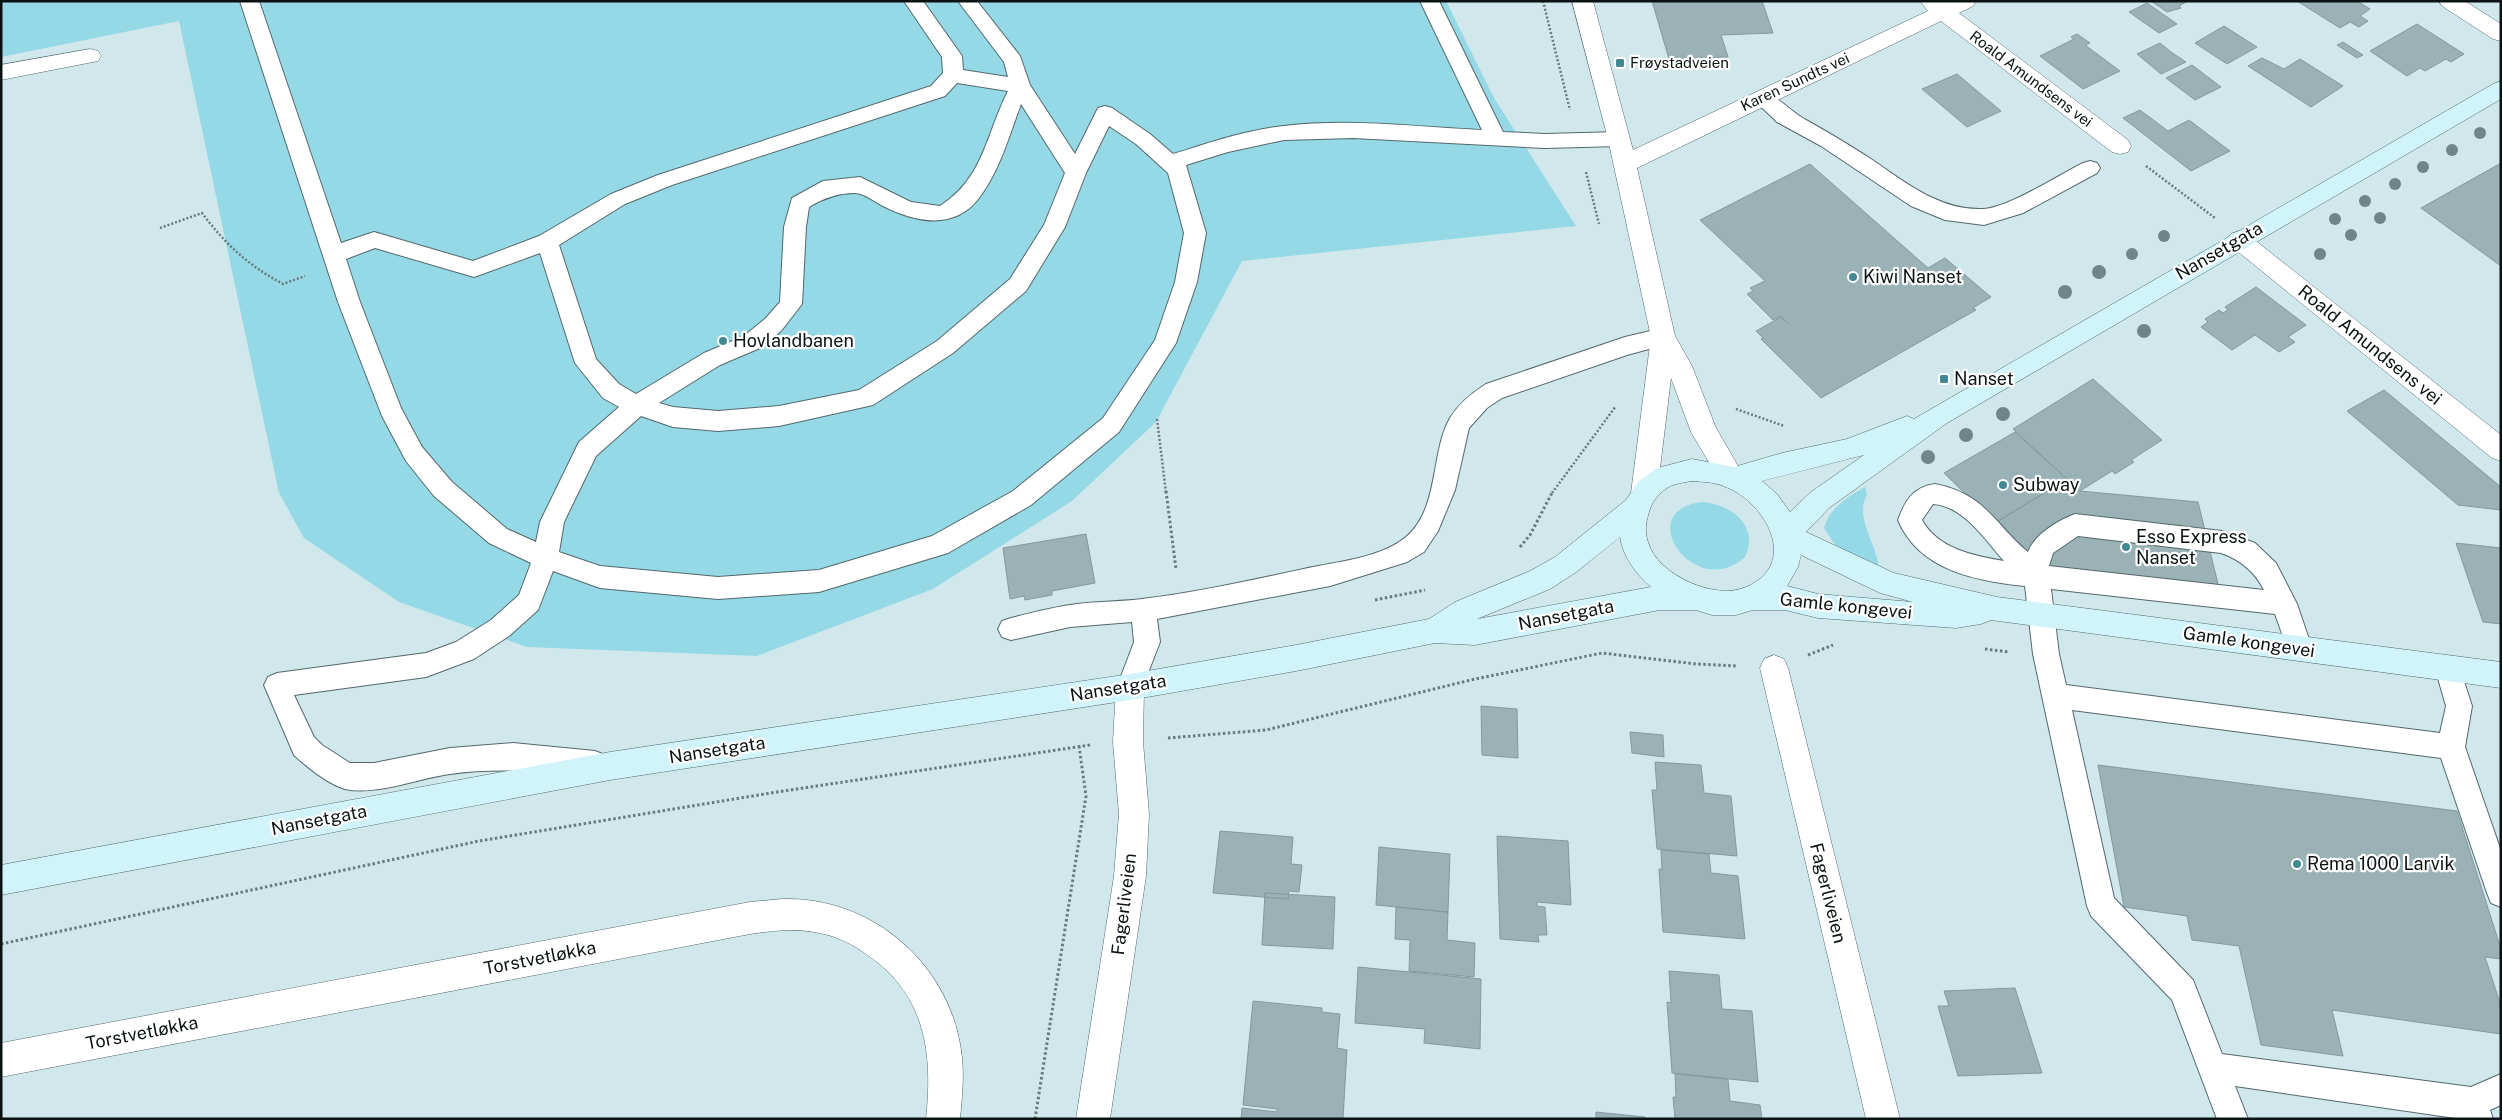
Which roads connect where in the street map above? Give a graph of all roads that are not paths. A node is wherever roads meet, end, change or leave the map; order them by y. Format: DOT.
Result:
graph roads {
  1 [pos="249,1"];
  2 [pos="913,1"];
  3 [pos="967,1"];
  4 [pos="1429,1"];
  5 [pos="1582,1"];
  6 [pos="1966,1"];
  7 [pos="2449,1"];
  8 [pos="1936,7"];
  9 [pos="2501,34"];
  10 [pos="90,56"];
  11 [pos="1,74"];
  12 [pos="953,75"];
  13 [pos="1020,86"];
  14 [pos="2501,89"];
  15 [pos="1762,98"];
  16 [pos="1496,139"];
  17 [pos="1619,139"];
  18 [pos="2120,146"];
  19 [pos="1169,163"];
  20 [pos="1624,164"];
  21 [pos="2090,168"];
  22 [pos="1076,173"];
  23 [pos="2239,240"];
  24 [pos="547,242"];
  25 [pos="335,259"];
  26 [pos="1663,337"];
  27 [pos="637,405"];
  28 [pos="1938,416"];
  29 [pos="2501,450"];
  30 [pos="1734,478"];
  31 [pos="1639,500"];
  32 [pos="1788,534"];
  33 [pos="545,558"];
  34 [pos="2033,575"];
  35 [pos="1696,598"];
  36 [pos="1754,598"];
  37 [pos="2284,604"];
  38 [pos="1997,609"];
  39 [pos="1142,610"];
  40 [pos="2043,615"];
  41 [pos="1011,629"];
  42 [pos="1435,630"];
  43 [pos="2299,648"];
  44 [pos="1774,668"];
  45 [pos="2448,668"];
  46 [pos="2501,675"];
  47 [pos="1130,687"];
  48 [pos="2055,696"];
  49 [pos="2451,747"];
  50 [pos="610,766"];
  51 [pos="1,880"];
  52 [pos="2501,893"];
  53 [pos="1,1060"];
  54 [pos="2212,1068"];
  55 [pos="2501,1090"];
  56 [pos="2475,1111"];
  57 [pos="943,1119"];
  58 [pos="1093,1119"];
  59 [pos="1883,1119"];
  60 [pos="2233,1119"];
  1 -- 25 [label="lane"];
  2 -- 12 [label="lane"];
  3 -- 13 [label="lane"];
  4 -- 16 [label="lane"];
  5 -- 17 [label="street"];
  6 -- 8 [label="street, Karen Sundts vei"];
  7 -- 9 [label="street"];
  8 -- 15 [label="street, Karen Sundts vei"];
  8 -- 18 [label="street, Roald Amundsens vei"];
  10 -- 11 [label="street"];
  12 -- 13 [label="lane"];
  12 -- 24 [label="lane"];
  13 -- 22 [label="lane"];
  13 -- 27 [label="lane"];
  14 -- 23 [label="main road, Nansetgata"];
  15 -- 20 [label="street, Karen Sundts vei"];
  15 -- 21 [label="lane"];
  16 -- 17 [label="lane"];
  16 -- 19 [label="lane"];
  17 -- 20 [label="street"];
  19 -- 22 [label="lane"];
  19 -- 33 [label="lane"];
  20 -- 26 [label="street"];
  22 -- 27 [label="lane"];
  23 -- 28 [label="main road, Nansetgata"];
  23 -- 29 [label="street, Roald Amundsens vei"];
  24 -- 25 [label="lane"];
  24 -- 27 [label="lane"];
  25 -- 33 [label="lane"];
  26 -- 30 [label="street"];
  26 -- 31 [label="street"];
  26 -- 39 [label="lane"];
  27 -- 33 [label="lane"];
  28 -- 30 [label="main road, Nansetgata"];
  28 -- 32 [label="main road, Nansetgata"];
  30 -- 31 [label="main road"];
  30 -- 32 [label="main road"];
  31 -- 35 [label="main road"];
  31 -- 42 [label="main road, Nansetgata"];
  32 -- 36 [label="main road"];
  32 -- 38 [label="main road, Gamle kongevei"];
  33 -- 50 [label="lane"];
  34 -- 37 [label="lane"];
  34 -- 37 [label="lane"];
  34 -- 40 [label="lane"];
  35 -- 36 [label="main road"];
  35 -- 42 [label="main road, Nansetgata"];
  36 -- 38 [label="main road, Gamle kongevei"];
  37 -- 43 [label="lane"];
  38 -- 40 [label="main road, Gamle kongevei"];
  39 -- 41 [label="lane"];
  39 -- 47 [label="lane"];
  40 -- 43 [label="main road, Gamle kongevei"];
  40 -- 48 [label="lane"];
  42 -- 47 [label="main road, Nansetgata"];
  43 -- 45 [label="main road, Gamle kongevei"];
  44 -- 59 [label="street, Fagerliveien"];
  45 -- 46 [label="main road, Gamle kongevei"];
  45 -- 49 [label="lane"];
  47 -- 50 [label="main road, Nansetgata"];
  47 -- 58 [label="street, Fagerliveien"];
  48 -- 49 [label="lane"];
  48 -- 54 [label="lane"];
  49 -- 52 [label="lane"];
  50 -- 51 [label="main road, Nansetgata"];
  53 -- 57 [label="street, Torstvetløkka"];
  54 -- 56 [label="lane"];
  54 -- 60 [label="lane"];
  55 -- 56 [label="lane"];
}
